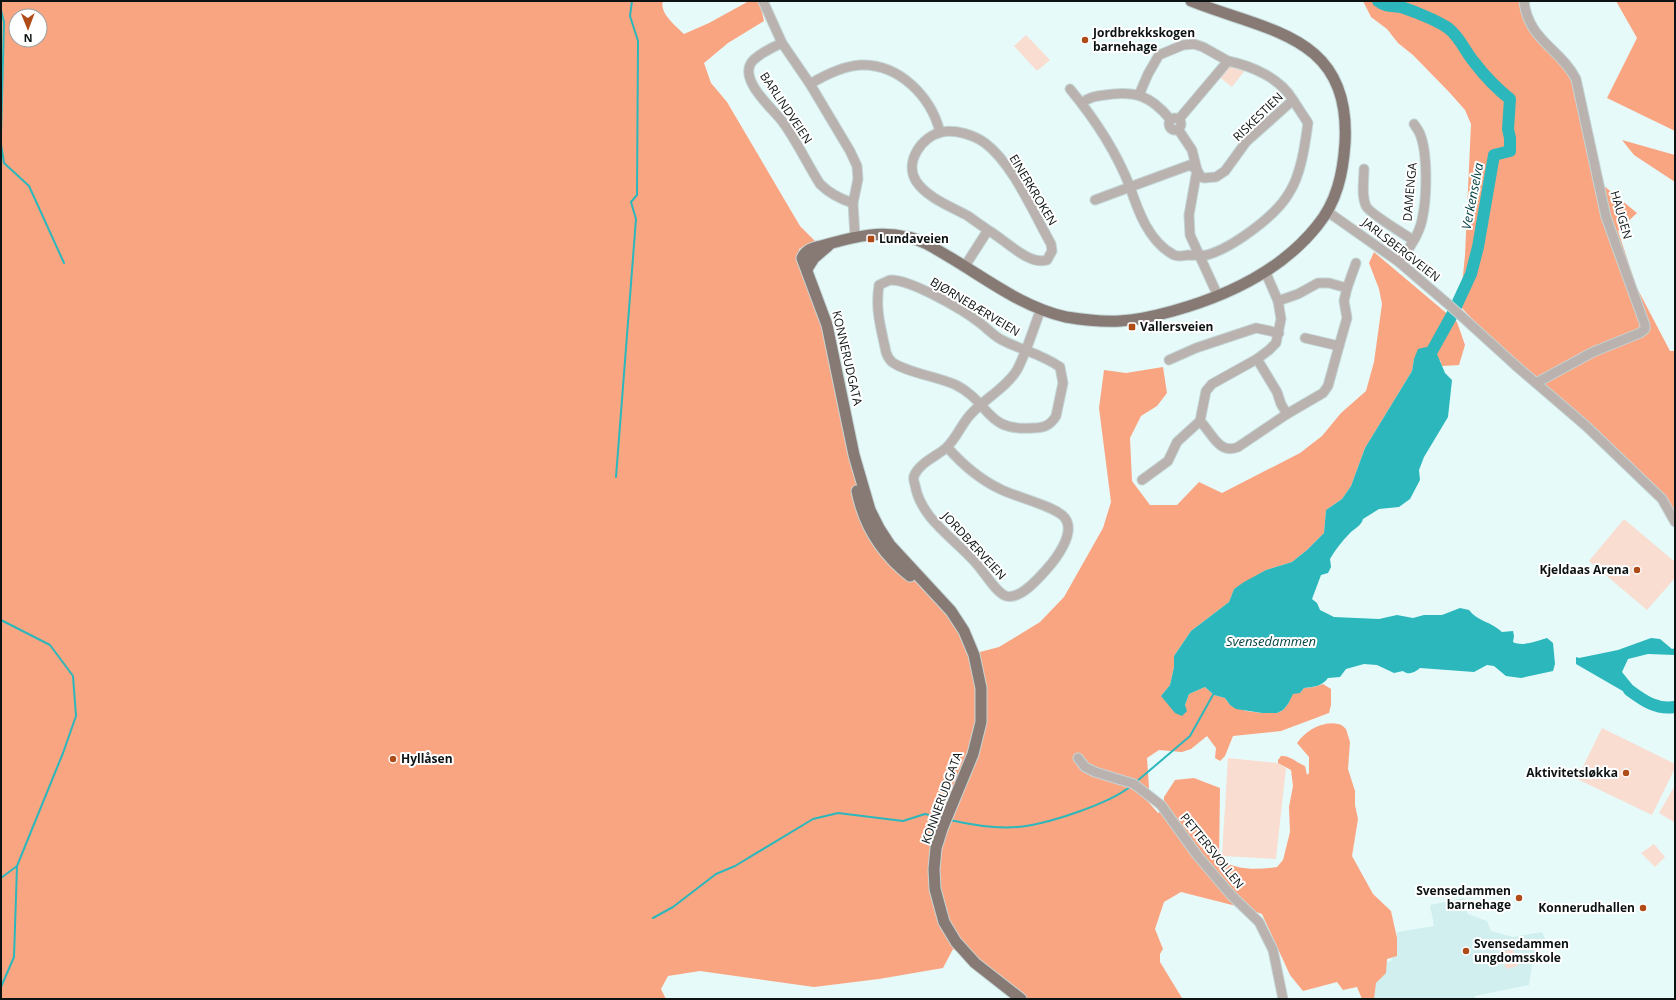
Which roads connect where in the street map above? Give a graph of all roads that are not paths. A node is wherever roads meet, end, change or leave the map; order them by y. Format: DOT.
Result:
graph roads {
  1 [pos="763,1"];
  2 [pos="1191,1"];
  3 [pos="1524,1"];
  4 [pos="1209,4"];
  5 [pos="782,43"];
  6 [pos="1228,61"];
  7 [pos="810,84"];
  8 [pos="1070,89"];
  9 [pos="1139,95"];
  10 [pos="1293,100"];
  11 [pos="1082,103"];
  12 [pos="1175,119"];
  13 [pos="1414,124"];
  14 [pos="940,132"];
  15 [pos="1364,169"];
  16 [pos="1197,170"];
  17 [pos="1130,187"];
  18 [pos="1095,200"];
  19 [pos="853,203"];
  20 [pos="1328,212"];
  21 [pos="988,230"];
  22 [pos="855,236"];
  23 [pos="1413,240"];
  24 [pos="1199,256"];
  25 [pos="1398,262"];
  26 [pos="1356,263"];
  27 [pos="965,266"];
  28 [pos="1265,271"];
  29 [pos="1347,288"];
  30 [pos="1218,296"];
  31 [pos="1278,301"];
  32 [pos="1041,309"];
  33 [pos="1279,333"];
  34 [pos="1304,338"];
  35 [pos="1339,346"];
  36 [pos="1025,350"];
  37 [pos="1257,359"];
  38 [pos="1169,360"];
  39 [pos="1536,383"];
  40 [pos="981,405"];
  41 [pos="1287,414"];
  42 [pos="1200,421"];
  43 [pos="947,447"];
  44 [pos="1142,480"];
  45 [pos="1675,522"];
  46 [pos="1078,758"];
  47 [pos="1018,998"];
  48 [pos="1283,999"];
  1 -- 5 [label="street"];
  2 -- 4 [label="main road"];
  3 -- 39 [label="street, HAUGEN"];
  4 -- 20 [label="main road"];
  5 -- 7 [label="street"];
  5 -- 19 [label="street, BARLINDVEIEN"];
  6 -- 9 [label="street, RISKESTIEN"];
  6 -- 10 [label="street, RISKESTIEN"];
  6 -- 12 [label="street"];
  7 -- 14 [label="street"];
  7 -- 19 [label="street"];
  8 -- 11 [label="street"];
  9 -- 11 [label="street"];
  9 -- 12 [label="street"];
  10 -- 16 [label="street, RISKESTIEN"];
  10 -- 24 [label="street"];
  11 -- 17 [label="street"];
  12 -- 16 [label="street"];
  13 -- 23 [label="street, DAMENGA"];
  14 -- 21 [label="street, EINERKROKEN"];
  14 -- 21 [label="street, EINERKROKEN"];
  15 -- 23 [label="street, DAMENGA"];
  16 -- 17 [label="street, RISKESTIEN"];
  16 -- 24 [label="street"];
  17 -- 18 [label="street, RISKESTIEN"];
  17 -- 24 [label="street"];
  19 -- 22 [label="street"];
  20 -- 25 [label="street, JARLSBERGVEIEN"];
  20 -- 28 [label="main road"];
  21 -- 27 [label="street"];
  22 -- 27 [label="main road"];
  22 -- 47 [label="main road, KONNERUDGATA"];
  23 -- 25 [label="street, DAMENGA"];
  24 -- 30 [label="street"];
  25 -- 39 [label="street, JARLSBERGVEIEN"];
  26 -- 29 [label="street"];
  27 -- 32 [label="main road"];
  28 -- 30 [label="main road"];
  28 -- 31 [label="street"];
  29 -- 31 [label="street"];
  29 -- 35 [label="street"];
  30 -- 32 [label="main road"];
  31 -- 33 [label="street"];
  32 -- 36 [label="street"];
  33 -- 37 [label="street"];
  33 -- 38 [label="street"];
  34 -- 35 [label="street"];
  35 -- 41 [label="street"];
  36 -- 40 [label="street"];
  36 -- 40 [label="street"];
  36 -- 40 [label="street, BJØRNEBÆRVEIEN"];
  37 -- 41 [label="street"];
  37 -- 42 [label="street"];
  39 -- 45 [label="street, JARLSBERGVEIEN"];
  40 -- 43 [label="street"];
  41 -- 42 [label="street"];
  42 -- 44 [label="street"];
  43 -- 43 [label="street, JORDBÆRVEIEN"];
  46 -- 48 [label="street, PETTERSVOLLEN"];
}
